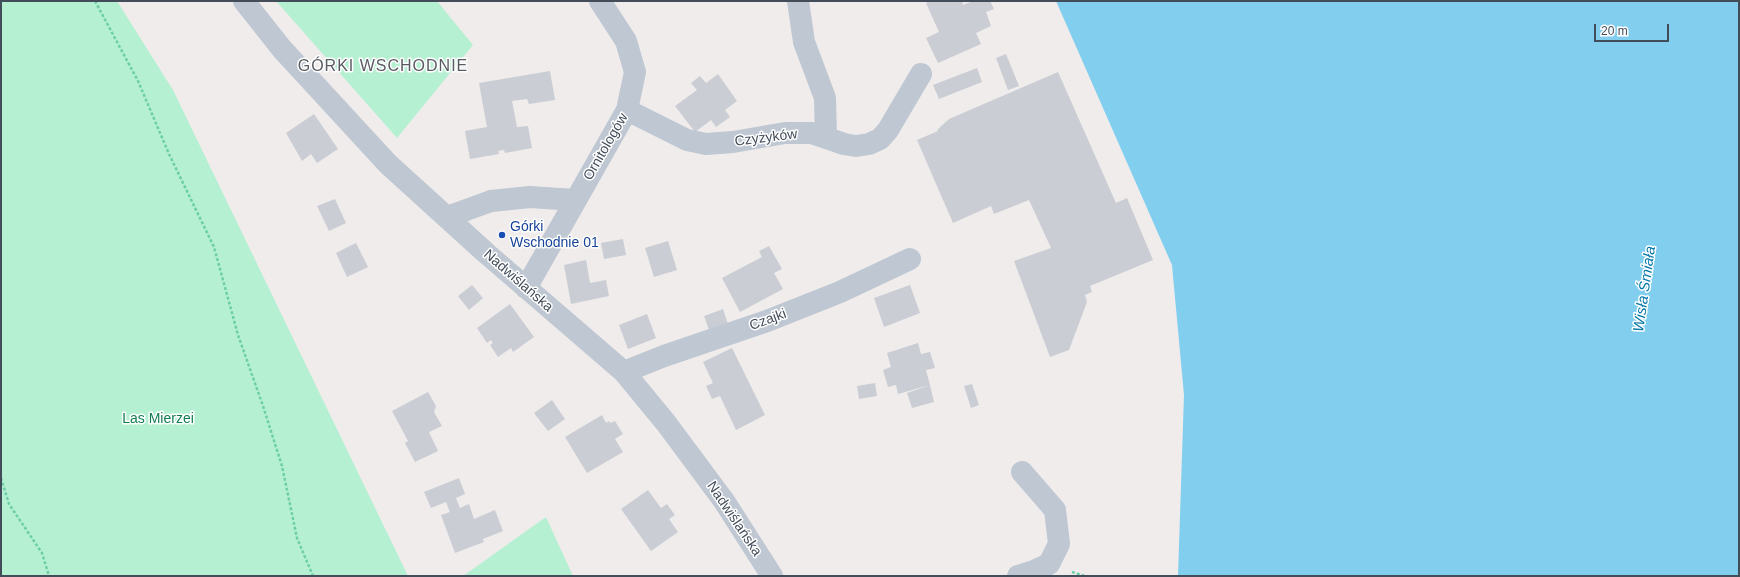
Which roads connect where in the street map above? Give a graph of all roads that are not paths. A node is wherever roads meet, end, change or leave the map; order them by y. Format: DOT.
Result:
graph roads {
  1 [pos="244,1"];
  2 [pos="600,1"];
  3 [pos="798,1"];
  4 [pos="921,74"];
  5 [pos="627,110"];
  6 [pos="826,138"];
  7 [pos="575,200"];
  8 [pos="446,217"];
  9 [pos="910,259"];
  10 [pos="526,288"];
  11 [pos="624,372"];
  12 [pos="1022,472"];
  13 [pos="772,576"];
  14 [pos="1018,576"];
  1 -- 8 [label="street, Nadwiślańska"];
  2 -- 5 [label="street, Ornitologów"];
  3 -- 6 [label="street"];
  4 -- 6 [label="street, Czyżyków"];
  5 -- 6 [label="street, Czyżyków"];
  5 -- 7 [label="street, Ornitologów"];
  7 -- 8 [label="street"];
  7 -- 10 [label="street, Ornitologów"];
  8 -- 10 [label="street, Nadwiślańska"];
  9 -- 11 [label="street, Czajki"];
  10 -- 11 [label="street, Nadwiślańska"];
  11 -- 13 [label="street, Nadwiślańska"];
  12 -- 14 [label="street"];
}
